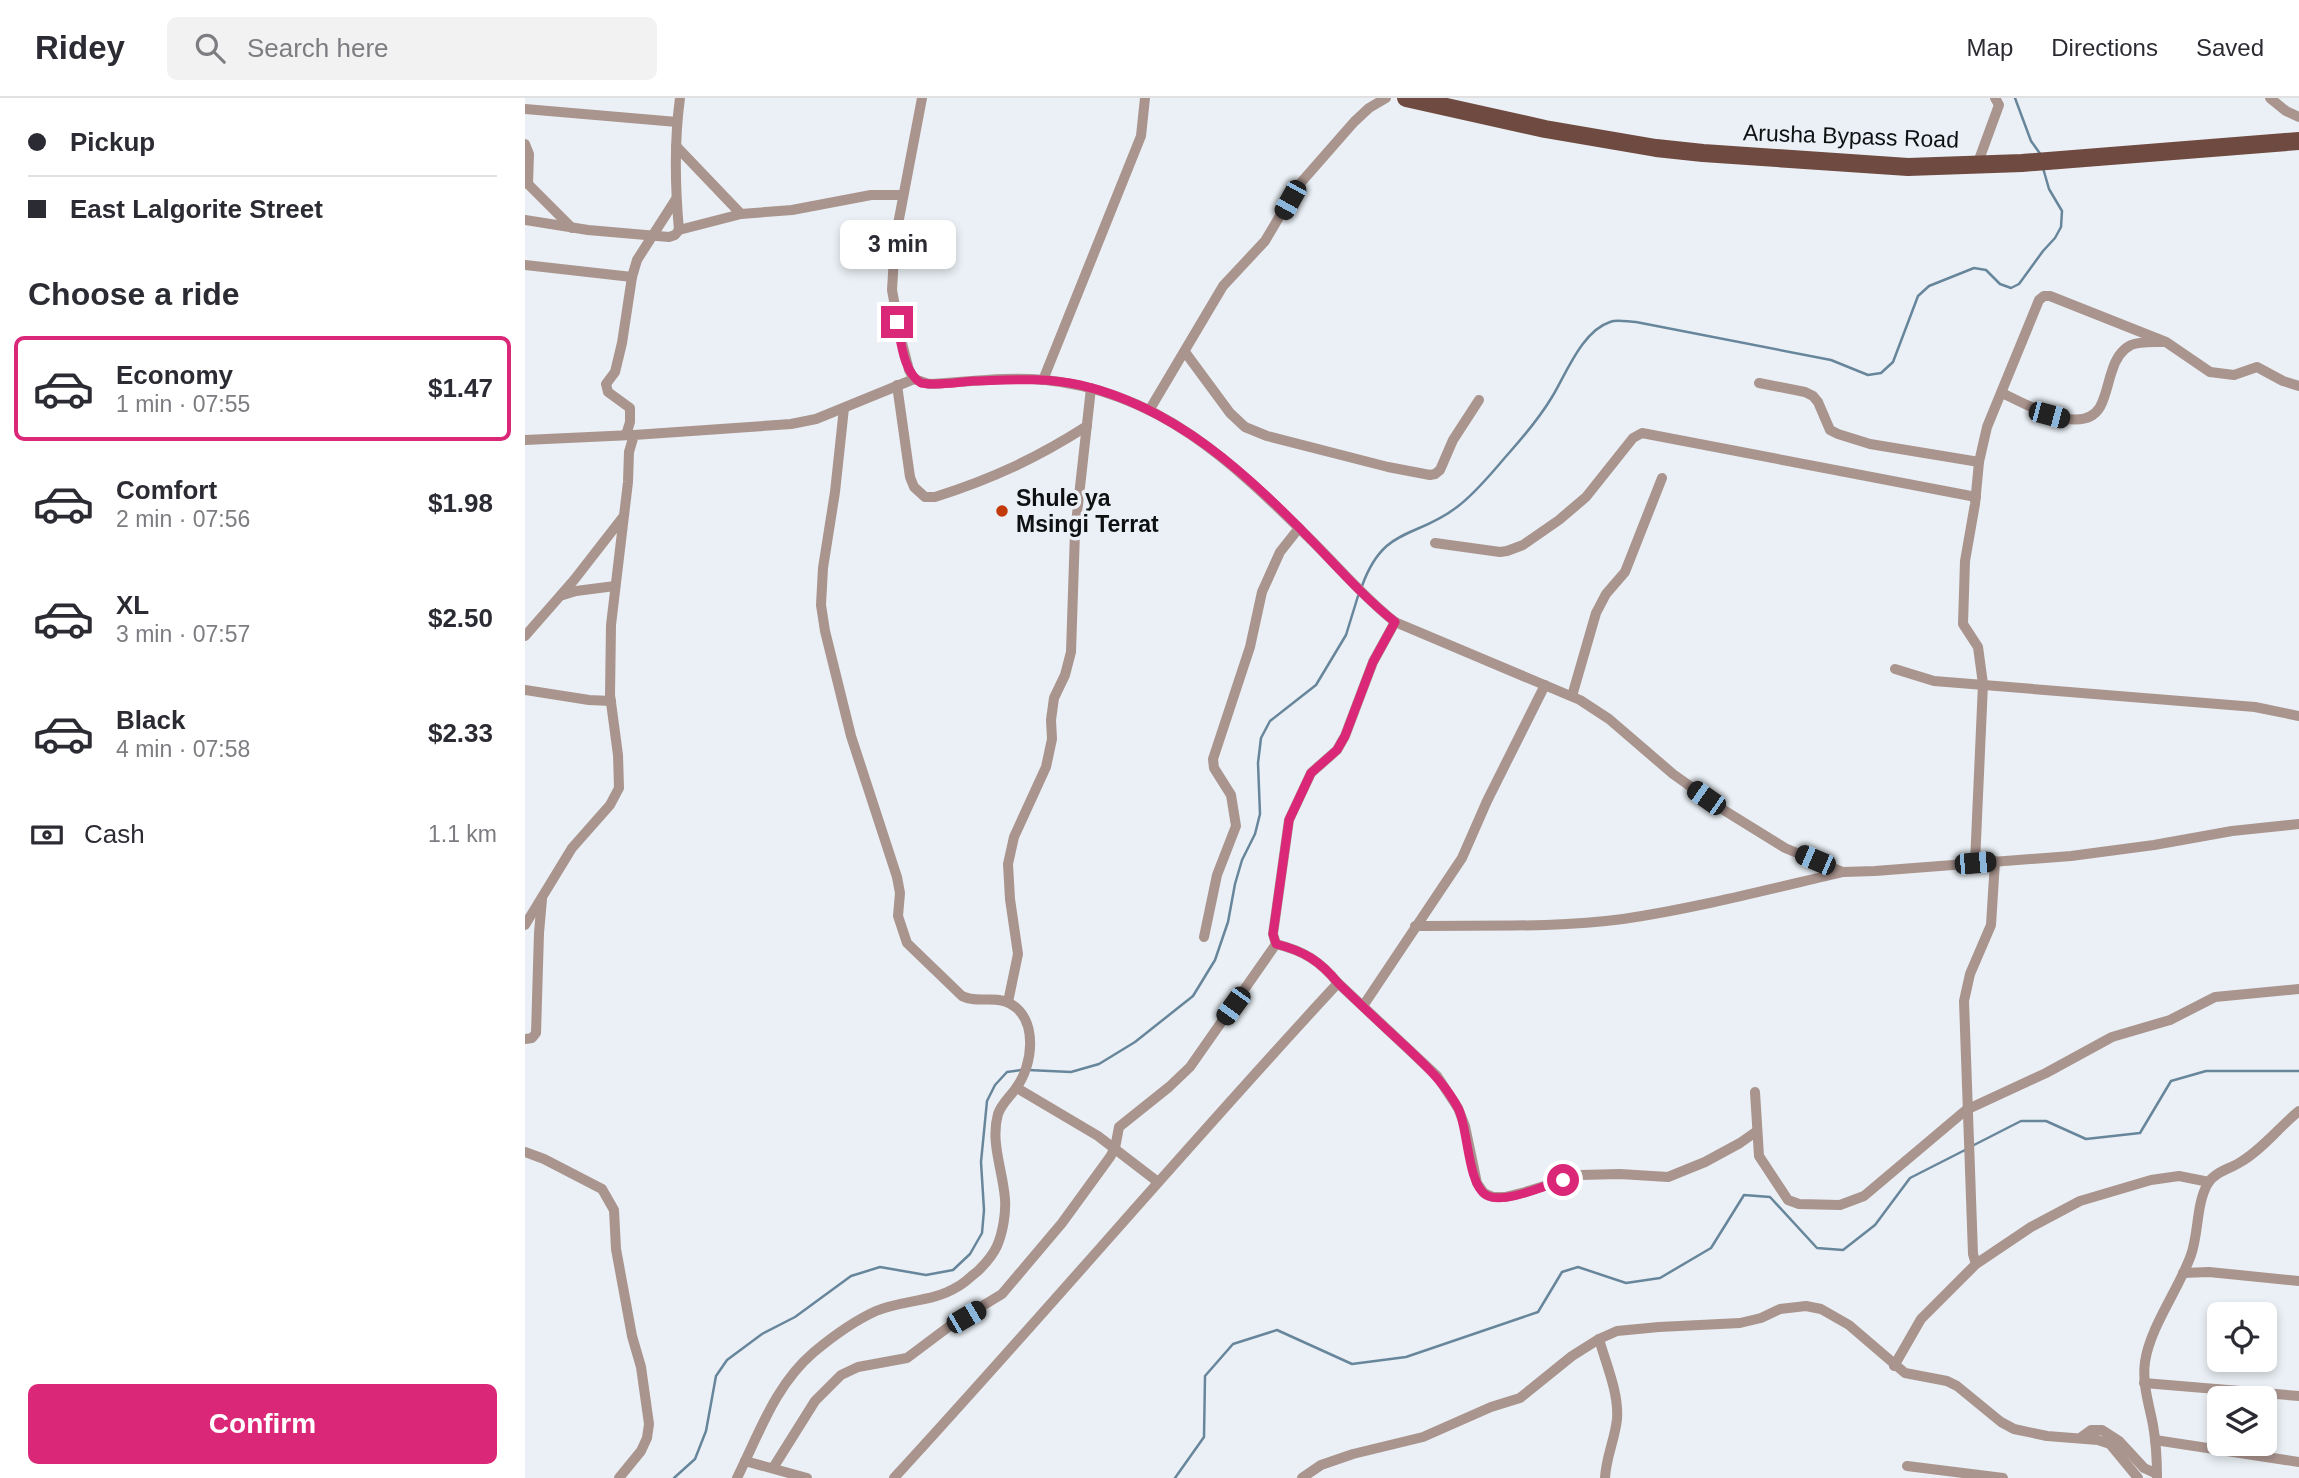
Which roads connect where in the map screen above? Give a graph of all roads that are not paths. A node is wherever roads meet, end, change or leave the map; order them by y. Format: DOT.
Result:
graph roads {
  1 [pos="680,98"];
  2 [pos="922,98"];
  3 [pos="1145,98"];
  4 [pos="1386,98"];
  5 [pos="1406,98"];
  6 [pos="2270,98"];
  7 [pos="2001,100"];
  8 [pos="525,109"];
  9 [pos="2299,117"];
  10 [pos="677,122"];
  11 [pos="2299,141"];
  12 [pos="525,144"];
  13 [pos="676,146"];
  14 [pos="527,165"];
  15 [pos="1977,165"];
  16 [pos="526,183"];
  17 [pos="903,195"];
  18 [pos="676,199"];
  19 [pos="741,214"];
  20 [pos="525,220"];
  21 [pos="572,228"];
  22 [pos="679,230"];
  23 [pos="651,236"];
  24 [pos="525,265"];
  25 [pos="632,277"];
  26 [pos="2167,342"];
  27 [pos="1185,352"];
  28 [pos="913,379"];
  29 [pos="1043,380"];
  30 [pos="1759,383"];
  31 [pos="897,385"];
  32 [pos="2299,386"];
  33 [pos="1091,388"];
  34 [pos="2002,393"];
  35 [pos="1479,401"];
  36 [pos="844,408"];
  37 [pos="1150,409"];
  38 [pos="631,416"];
  39 [pos="1087,426"];
  40 [pos="630,435"];
  41 [pos="647,435"];
  42 [pos="525,440"];
  43 [pos="1979,463"];
  44 [pos="1663,478"];
  45 [pos="1976,497"];
  46 [pos="623,517"];
  47 [pos="1299,528"];
  48 [pos="1435,543"];
  49 [pos="615,586"];
  50 [pos="561,596"];
  51 [pos="1395,622"];
  52 [pos="525,636"];
  53 [pos="1895,669"];
  54 [pos="1983,684"];
  55 [pos="1545,685"];
  56 [pos="525,690"];
  57 [pos="1572,696"];
  58 [pos="611,701"];
  59 [pos="2299,716"];
  60 [pos="2299,824"];
  61 [pos="1815,860"];
  62 [pos="1994,861"];
  63 [pos="1975,863"];
  64 [pos="1843,872"];
  65 [pos="1800,882"];
  66 [pos="542,896"];
  67 [pos="525,925"];
  68 [pos="1415,926"];
  69 [pos="1204,937"];
  70 [pos="1276,944"];
  71 [pos="1338,983"];
  72 [pos="2299,989"];
  73 [pos="1008,1002"];
  74 [pos="1363,1006"];
  75 [pos="525,1040"];
  76 [pos="1017,1088"];
  77 [pos="1755,1092"];
  78 [pos="1966,1110"];
  79 [pos="2299,1111"];
  80 [pos="1757,1131"];
  81 [pos="1115,1149"];
  82 [pos="525,1152"];
  83 [pos="1158,1181"];
  84 [pos="2209,1182"];
  85 [pos="1976,1264"];
  86 [pos="2183,1273"];
  87 [pos="2299,1281"];
  88 [pos="1599,1339"];
  89 [pos="1894,1366"];
  90 [pos="2144,1382"];
  91 [pos="2299,1396"];
  92 [pos="2080,1438"];
  93 [pos="2155,1440"];
  94 [pos="745,1461"];
  95 [pos="2299,1461"];
  96 [pos="1907,1466"];
  97 [pos="773,1468"];
  98 [pos="2157,1476"];
  99 [pos="619,1478"];
  100 [pos="737,1478"];
  101 [pos="807,1478"];
  102 [pos="894,1478"];
  103 [pos="1302,1478"];
  104 [pos="1605,1478"];
  105 [pos="2003,1478"];
  106 [pos="2138,1478"];
  1 -- 10 [label="street"];
  2 -- 17 [label="street"];
  3 -- 29 [label="street"];
  4 -- 27 [label="street"];
  5 -- 15 [label="main road, Arusha Bypass Road"];
  6 -- 9 [label="street"];
  7 -- 15 [label="street"];
  8 -- 10 [label="street"];
  10 -- 13 [label="street"];
  11 -- 15 [label="main road, Arusha Bypass Road"];
  12 -- 14 [label="street"];
  13 -- 18 [label="street"];
  13 -- 19 [label="street"];
  14 -- 16 [label="street"];
  16 -- 21 [label="street"];
  17 -- 19 [label="street"];
  17 -- 28 [label="street"];
  18 -- 22 [label="street"];
  18 -- 23 [label="street"];
  19 -- 22 [label="street"];
  20 -- 21 [label="street"];
  21 -- 23 [label="street"];
  22 -- 23 [label="street"];
  23 -- 25 [label="street"];
  24 -- 25 [label="street"];
  25 -- 38 [label="street"];
  26 -- 32 [label="street"];
  26 -- 34 [label="street"];
  26 -- 34 [label="street"];
  27 -- 35 [label="street"];
  27 -- 37 [label="street"];
  28 -- 29 [label="street"];
  28 -- 31 [label="street"];
  29 -- 33 [label="street"];
  30 -- 43 [label="street"];
  31 -- 36 [label="street"];
  31 -- 39 [label="street"];
  33 -- 37 [label="street"];
  33 -- 39 [label="street"];
  34 -- 43 [label="street"];
  36 -- 41 [label="street"];
  36 -- 73 [label="street"];
  37 -- 47 [label="street"];
  38 -- 40 [label="street"];
  38 -- 41 [label="street"];
  39 -- 73 [label="street"];
  40 -- 41 [label="street"];
  40 -- 42 [label="street"];
  40 -- 46 [label="street"];
  43 -- 45 [label="street"];
  44 -- 57 [label="street"];
  45 -- 48 [label="street"];
  45 -- 54 [label="street"];
  46 -- 49 [label="street"];
  46 -- 50 [label="street"];
  47 -- 51 [label="street"];
  47 -- 69 [label="street"];
  49 -- 50 [label="street"];
  49 -- 58 [label="street"];
  50 -- 52 [label="street"];
  51 -- 55 [label="street"];
  51 -- 70 [label="street"];
  53 -- 54 [label="street"];
  54 -- 59 [label="street"];
  54 -- 63 [label="street"];
  55 -- 57 [label="street"];
  55 -- 68 [label="street"];
  56 -- 58 [label="street"];
  57 -- 61 [label="street"];
  58 -- 66 [label="street"];
  60 -- 62 [label="street"];
  61 -- 64 [label="street"];
  61 -- 65 [label="street"];
  62 -- 63 [label="street"];
  62 -- 78 [label="street"];
  63 -- 64 [label="street"];
  64 -- 65 [label="street"];
  65 -- 68 [label="street"];
  66 -- 67 [label="street"];
  66 -- 75 [label="street"];
  68 -- 74 [label="street"];
  70 -- 71 [label="street"];
  70 -- 81 [label="street"];
  71 -- 74 [label="street"];
  71 -- 83 [label="street"];
  72 -- 78 [label="street"];
  73 -- 76 [label="street"];
  74 -- 80 [label="street"];
  76 -- 81 [label="street"];
  76 -- 94 [label="street"];
  77 -- 80 [label="street"];
  78 -- 80 [label="street"];
  78 -- 85 [label="street"];
  79 -- 84 [label="street"];
  81 -- 83 [label="street"];
  81 -- 97 [label="street"];
  82 -- 99 [label="street"];
  83 -- 102 [label="street"];
  84 -- 85 [label="street"];
  84 -- 86 [label="street"];
  85 -- 89 [label="street"];
  86 -- 87 [label="street"];
  86 -- 90 [label="street"];
  88 -- 89 [label="street"];
  88 -- 103 [label="street"];
  88 -- 104 [label="street"];
  89 -- 92 [label="street"];
  90 -- 91 [label="street"];
  90 -- 93 [label="street"];
  92 -- 98 [label="street"];
  92 -- 106 [label="street"];
  93 -- 95 [label="street"];
  93 -- 98 [label="street"];
  94 -- 97 [label="street"];
  94 -- 100 [label="street"];
  96 -- 105 [label="street"];
  97 -- 101 [label="street"];
}
